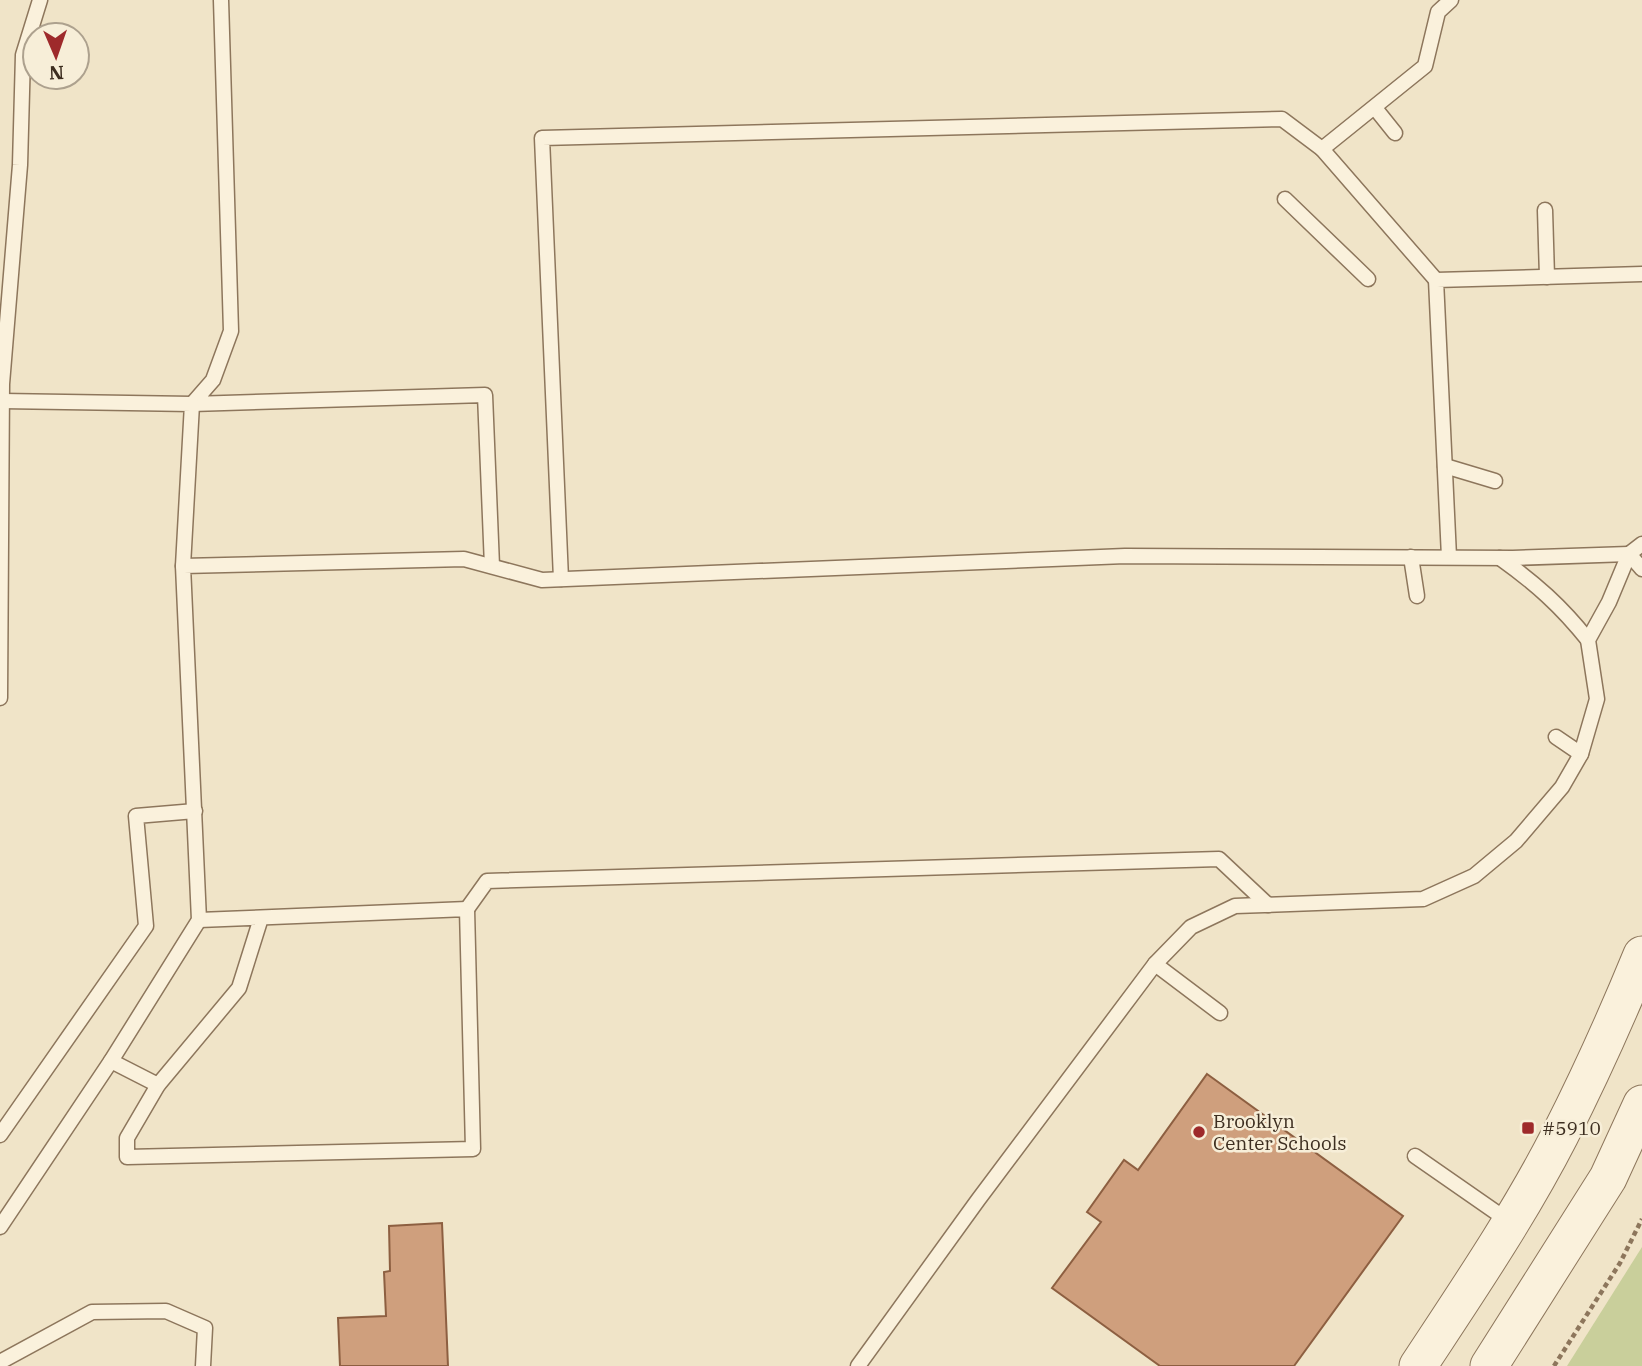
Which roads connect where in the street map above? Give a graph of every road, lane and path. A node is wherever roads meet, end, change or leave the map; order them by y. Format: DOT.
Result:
graph roads {
  1 [pos="40,0"];
  2 [pos="221,0"];
  3 [pos="1451,0"];
  4 [pos="1438,6"];
  5 [pos="1375,108"];
  6 [pos="1395,134"];
  7 [pos="1322,149"];
  8 [pos="1285,199"];
  9 [pos="1545,210"];
  10 [pos="1642,274"];
  11 [pos="1547,278"];
  12 [pos="1368,279"];
  13 [pos="1436,280"];
  14 [pos="2,401"];
  15 [pos="192,404"];
  16 [pos="1445,466"];
  17 [pos="1494,481"];
  18 [pos="1642,544"];
  19 [pos="1629,554"];
  20 [pos="1411,556"];
  21 [pos="1449,557"];
  22 [pos="1500,558"];
  23 [pos="183,566"];
  24 [pos="492,566"];
  25 [pos="1642,569"];
  26 [pos="561,579"];
  27 [pos="1417,596"];
  28 [pos="1588,640"];
  29 [pos="0,698"];
  30 [pos="1556,737"];
  31 [pos="1581,754"];
  32 [pos="195,811"];
  33 [pos="1268,905"];
  34 [pos="467,909"];
  35 [pos="261,918"];
  36 [pos="199,920"];
  37 [pos="1642,956"];
  38 [pos="1155,964"];
  39 [pos="1220,1013"];
  40 [pos="111,1062"];
  41 [pos="158,1085"];
  42 [pos="1642,1104"];
  43 [pos="0,1135"];
  44 [pos="1415,1156"];
  45 [pos="1642,1219"];
  46 [pos="1510,1222"];
  47 [pos="0,1227"];
  48 [pos="0,1362"];
  49 [pos="203,1366"];
  50 [pos="858,1366"];
  51 [pos="1418,1366"];
  52 [pos="1489,1366"];
  53 [pos="1554,1366"];
  1 -- 14 [label="lane"];
  2 -- 15 [label="lane"];
  3 -- 4 [label="lane"];
  4 -- 5 [label="lane"];
  5 -- 6 [label="lane"];
  5 -- 7 [label="lane"];
  7 -- 13 [label="lane"];
  7 -- 26 [label="lane"];
  8 -- 12 [label="lane"];
  9 -- 11 [label="lane"];
  10 -- 11 [label="lane"];
  11 -- 13 [label="lane"];
  13 -- 16 [label="lane"];
  14 -- 15 [label="lane"];
  14 -- 29 [label="lane"];
  15 -- 23 [label="lane"];
  15 -- 24 [label="lane"];
  16 -- 17 [label="lane"];
  16 -- 21 [label="lane"];
  18 -- 19 [label="lane"];
  19 -- 22 [label="lane"];
  19 -- 25 [label="lane"];
  19 -- 28 [label="lane"];
  20 -- 21 [label="lane"];
  20 -- 26 [label="lane"];
  20 -- 27 [label="lane"];
  21 -- 22 [label="lane"];
  22 -- 28 [label="lane"];
  23 -- 24 [label="lane"];
  23 -- 32 [label="lane"];
  24 -- 26 [label="lane"];
  28 -- 31 [label="lane"];
  30 -- 31 [label="lane"];
  31 -- 33 [label="lane"];
  32 -- 36 [label="lane"];
  32 -- 43 [label="lane"];
  33 -- 34 [label="lane"];
  33 -- 38 [label="lane"];
  34 -- 35 [label="lane"];
  34 -- 41 [label="lane"];
  35 -- 36 [label="lane"];
  35 -- 41 [label="lane"];
  36 -- 40 [label="lane"];
  37 -- 46 [label="street"];
  38 -- 39 [label="lane"];
  38 -- 50 [label="lane"];
  40 -- 41 [label="lane"];
  40 -- 47 [label="lane"];
  42 -- 52 [label="street"];
  44 -- 46 [label="lane"];
  45 -- 53 [label="path"];
  46 -- 51 [label="street"];
  48 -- 49 [label="lane"];
}
